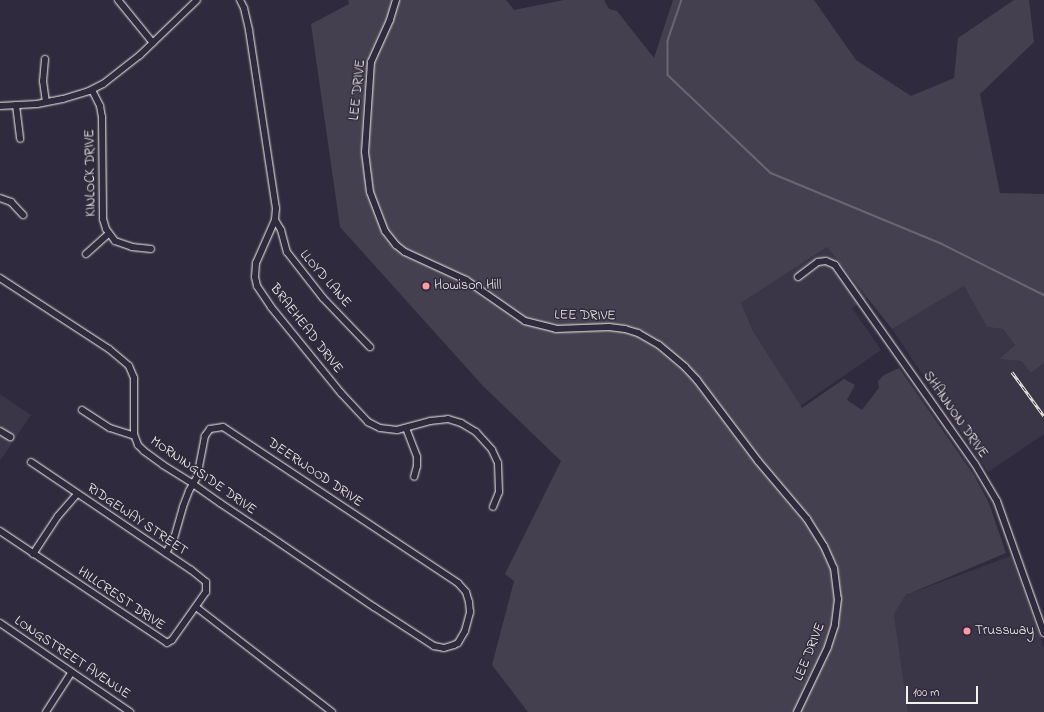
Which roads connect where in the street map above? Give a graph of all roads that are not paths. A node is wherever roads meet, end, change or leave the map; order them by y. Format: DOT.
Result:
graph roads {
  1 [pos="118,0"];
  2 [pos="196,0"];
  3 [pos="240,0"];
  4 [pos="396,0"];
  5 [pos="153,43"];
  6 [pos="45,59"];
  7 [pos="92,90"];
  8 [pos="46,102"];
  9 [pos="0,106"];
  10 [pos="16,106"];
  11 [pos="20,139"];
  12 [pos="0,198"];
  13 [pos="23,215"];
  14 [pos="275,220"];
  15 [pos="108,234"];
  16 [pos="151,249"];
  17 [pos="86,254"];
  18 [pos="798,277"];
  19 [pos="0,278"];
  20 [pos="370,347"];
  21 [pos="82,410"];
  22 [pos="406,428"];
  23 [pos="0,431"];
  24 [pos="134,436"];
  25 [pos="10,437"];
  26 [pos="31,462"];
  27 [pos="414,477"];
  28 [pos="192,484"];
  29 [pos="76,494"];
  30 [pos="493,507"];
  31 [pos="0,531"];
  32 [pos="166,553"];
  33 [pos="33,554"];
  34 [pos="196,606"];
  35 [pos="0,623"];
  36 [pos="1044,633"];
  37 [pos="456,644"];
  38 [pos="72,673"];
  39 [pos="46,712"];
  40 [pos="130,712"];
  41 [pos="332,712"];
  42 [pos="797,712"];
  1 -- 5 [label="street"];
  2 -- 5 [label="street"];
  3 -- 14 [label="street, BRAEHEAD DRIVE"];
  4 -- 42 [label="street, LEE DRIVE"];
  5 -- 7 [label="street"];
  6 -- 8 [label="street"];
  7 -- 8 [label="street"];
  7 -- 15 [label="street, KINLOCK DRIVE"];
  8 -- 10 [label="street"];
  9 -- 10 [label="street"];
  10 -- 11 [label="street"];
  12 -- 13 [label="street"];
  14 -- 20 [label="street, LLOYD LANE"];
  14 -- 22 [label="street, BRAEHEAD DRIVE"];
  15 -- 16 [label="street, KINLOCK DRIVE"];
  15 -- 17 [label="street"];
  18 -- 36 [label="street, SHANNON DRIVE"];
  19 -- 24 [label="street, MORNINGSIDE DRIVE"];
  21 -- 24 [label="street"];
  22 -- 27 [label="street"];
  22 -- 30 [label="street, BRAEHEAD DRIVE"];
  23 -- 25 [label="street"];
  24 -- 28 [label="street, MORNINGSIDE DRIVE"];
  26 -- 29 [label="street, RIDGEWAY STREET"];
  28 -- 32 [label="street, DEERWOOD DRIVE"];
  28 -- 37 [label="street, MORNINGSIDE DRIVE"];
  28 -- 37 [label="street, DEERWOOD DRIVE"];
  29 -- 32 [label="street, RIDGEWAY STREET"];
  29 -- 33 [label="street"];
  31 -- 33 [label="street, HILLCREST DRIVE"];
  32 -- 34 [label="street, RIDGEWAY STREET"];
  33 -- 34 [label="street, HILLCREST DRIVE"];
  34 -- 41 [label="street"];
  35 -- 38 [label="street, LONGSTREET AVENUE"];
  38 -- 39 [label="street"];
  38 -- 40 [label="street, LONGSTREET AVENUE"];
}
